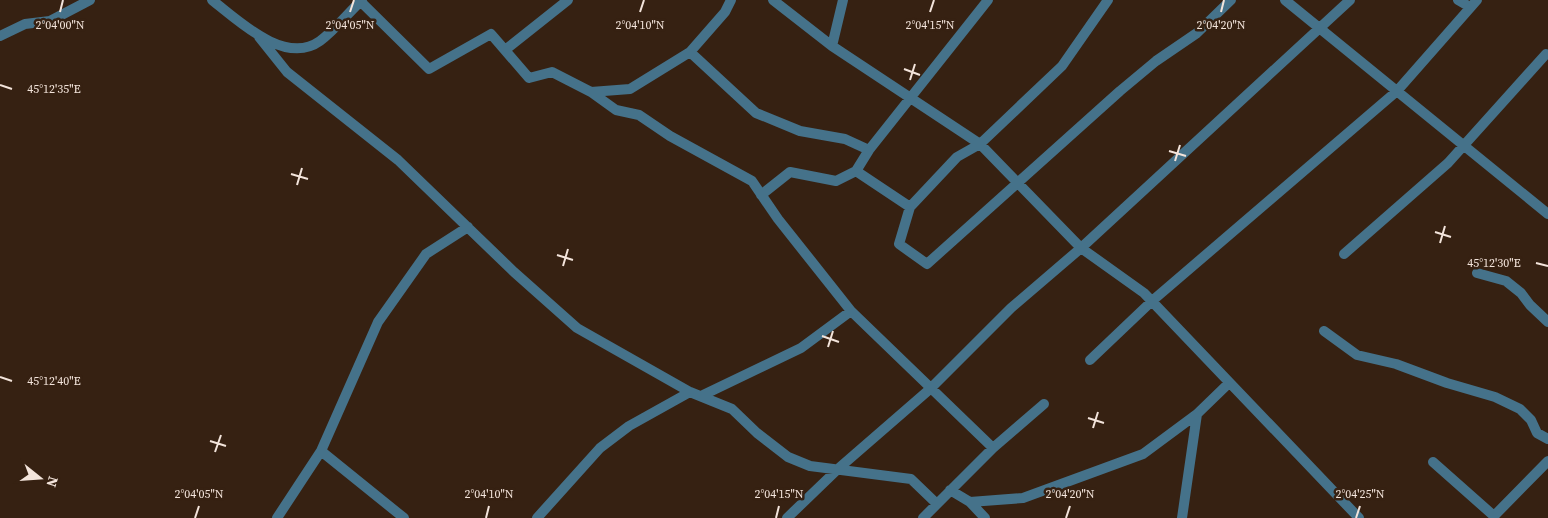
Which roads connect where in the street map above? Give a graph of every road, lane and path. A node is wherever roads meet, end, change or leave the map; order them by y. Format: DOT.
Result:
graph roads {
  1 [pos="90,0"];
  2 [pos="212,0"];
  3 [pos="568,0"];
  4 [pos="731,0"];
  5 [pos="773,0"];
  6 [pos="843,0"];
  7 [pos="988,0"];
  8 [pos="1108,0"];
  9 [pos="1232,0"];
  10 [pos="1285,0"];
  11 [pos="1350,0"];
  12 [pos="1458,0"];
  13 [pos="361,1"];
  14 [pos="1474,4"];
  15 [pos="1322,28"];
  16 [pos="0,36"];
  17 [pos="259,37"];
  18 [pos="832,46"];
  19 [pos="505,50"];
  20 [pos="690,52"];
  21 [pos="1546,54"];
  22 [pos="1396,91"];
  23 [pos="591,92"];
  24 [pos="910,99"];
  25 [pos="980,144"];
  26 [pos="1463,145"];
  27 [pos="869,150"];
  28 [pos="856,172"];
  29 [pos="1016,183"];
  30 [pos="761,194"];
  31 [pos="910,206"];
  32 [pos="1548,214"];
  33 [pos="468,228"];
  34 [pos="1081,248"];
  35 [pos="1344,254"];
  36 [pos="1478,273"];
  37 [pos="1152,301"];
  38 [pos="850,311"];
  39 [pos="1548,322"];
  40 [pos="1324,331"];
  41 [pos="1090,360"];
  42 [pos="1228,384"];
  43 [pos="930,389"];
  44 [pos="690,392"];
  45 [pos="701,396"];
  46 [pos="1044,404"];
  47 [pos="1197,414"];
  48 [pos="1548,439"];
  49 [pos="993,448"];
  50 [pos="321,451"];
  51 [pos="1548,461"];
  52 [pos="1433,462"];
  53 [pos="839,468"];
  54 [pos="950,490"];
  55 [pos="970,502"];
  56 [pos="937,504"];
  57 [pos="1494,517"];
  58 [pos="277,518"];
  59 [pos="404,518"];
  60 [pos="537,518"];
  61 [pos="787,518"];
  62 [pos="923,518"];
  63 [pos="985,518"];
  64 [pos="1182,518"];
  65 [pos="1359,518"];
  1 -- 16 [label="street"];
  2 -- 17 [label="street"];
  3 -- 19 [label="street"];
  4 -- 20 [label="street"];
  5 -- 18 [label="street"];
  6 -- 18 [label="street"];
  7 -- 24 [label="street"];
  8 -- 25 [label="street"];
  9 -- 29 [label="street"];
  10 -- 15 [label="street"];
  11 -- 15 [label="street"];
  12 -- 14 [label="street"];
  13 -- 17 [label="street"];
  13 -- 19 [label="street"];
  14 -- 22 [label="street"];
  15 -- 22 [label="street"];
  15 -- 34 [label="street"];
  17 -- 33 [label="street"];
  18 -- 24 [label="street"];
  19 -- 23 [label="street"];
  20 -- 23 [label="street"];
  20 -- 27 [label="street"];
  21 -- 26 [label="street"];
  22 -- 26 [label="street"];
  22 -- 37 [label="street"];
  23 -- 30 [label="street"];
  24 -- 25 [label="street"];
  24 -- 27 [label="street"];
  25 -- 29 [label="street"];
  25 -- 31 [label="street"];
  26 -- 32 [label="street"];
  26 -- 35 [label="street"];
  27 -- 28 [label="street"];
  28 -- 30 [label="street"];
  28 -- 31 [label="street"];
  29 -- 31 [label="street"];
  29 -- 34 [label="street"];
  30 -- 38 [label="street"];
  33 -- 44 [label="street"];
  33 -- 50 [label="street"];
  34 -- 37 [label="street"];
  34 -- 43 [label="street"];
  36 -- 39 [label="street"];
  37 -- 41 [label="street"];
  37 -- 42 [label="street"];
  38 -- 43 [label="street"];
  38 -- 45 [label="street"];
  40 -- 48 [label="street"];
  42 -- 47 [label="street"];
  42 -- 65 [label="street"];
  43 -- 49 [label="street"];
  43 -- 53 [label="street"];
  44 -- 45 [label="street"];
  44 -- 60 [label="street"];
  45 -- 53 [label="street"];
  46 -- 49 [label="street"];
  47 -- 55 [label="street"];
  47 -- 64 [label="street"];
  49 -- 54 [label="street"];
  50 -- 58 [label="street"];
  50 -- 59 [label="street"];
  51 -- 57 [label="street"];
  52 -- 57 [label="street"];
  53 -- 56 [label="street"];
  53 -- 61 [label="street"];
  54 -- 55 [label="street"];
  54 -- 56 [label="street"];
  55 -- 63 [label="street"];
  56 -- 62 [label="street"];
}
